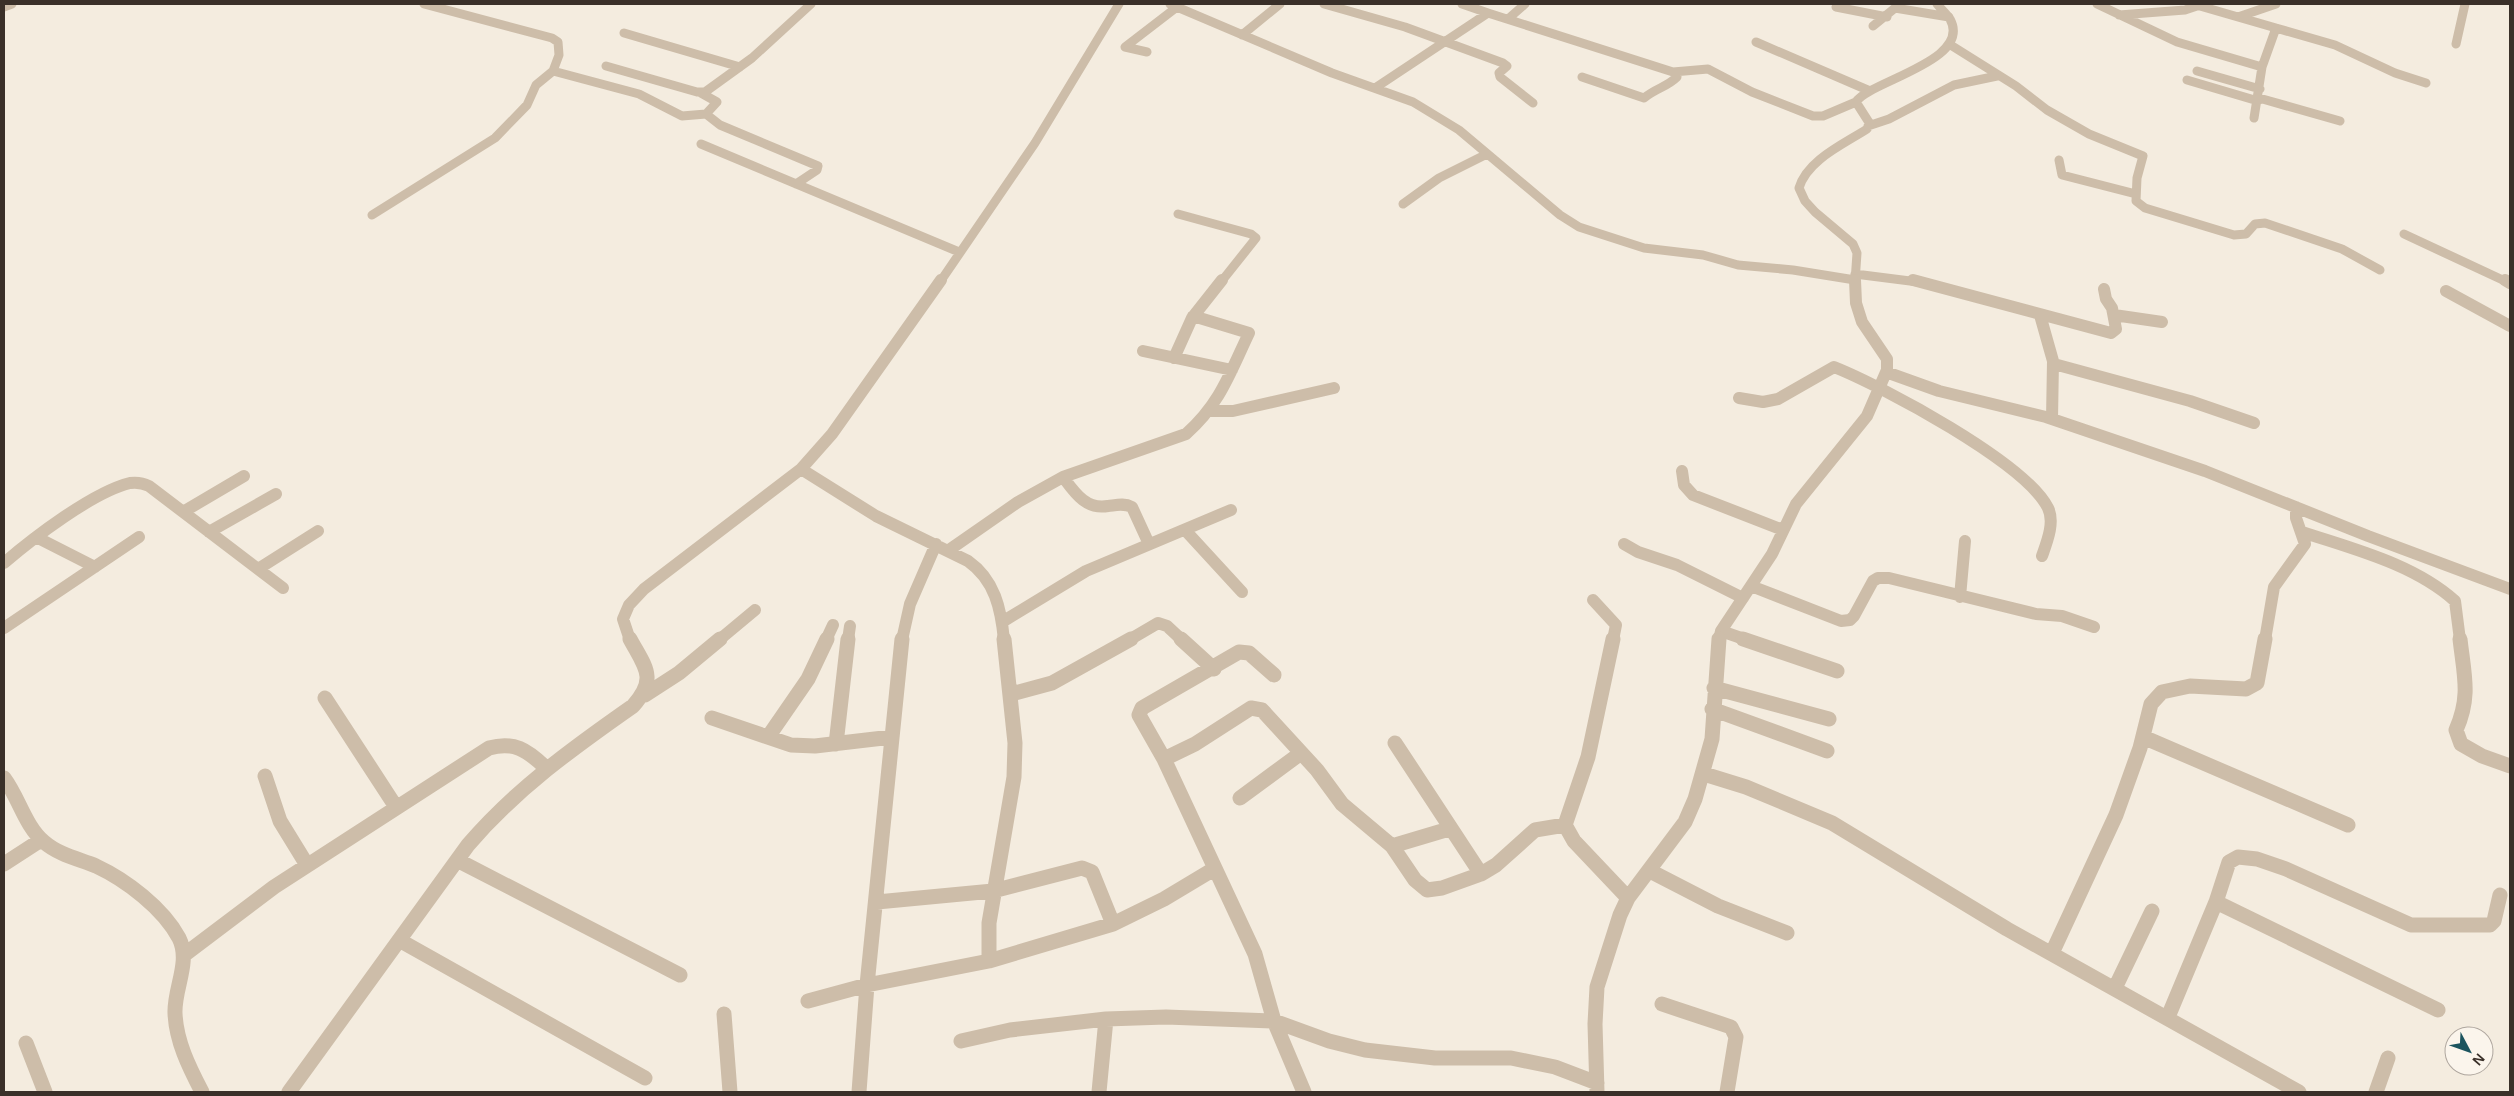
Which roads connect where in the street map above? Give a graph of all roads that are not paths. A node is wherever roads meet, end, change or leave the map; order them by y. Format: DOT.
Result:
graph roads {
  1 [pos="12,4"];
  2 [pos="424,4"];
  3 [pos="811,4"];
  4 [pos="1119,4"];
  5 [pos="1280,4"];
  6 [pos="1324,4"];
  7 [pos="1462,4"];
  8 [pos="1525,4"];
  9 [pos="1937,4"];
  10 [pos="2097,4"];
  11 [pos="2199,4"];
  12 [pos="2276,4"];
  13 [pos="1173,5"];
  14 [pos="2463,5"];
  15 [pos="4,6"];
  16 [pos="1836,7"];
  17 [pos="1488,13"];
  18 [pos="1949,16"];
  19 [pos="2119,16"];
  20 [pos="1886,17"];
  21 [pos="2238,17"];
  22 [pos="1508,19"];
  23 [pos="1873,26"];
  24 [pos="2276,28"];
  25 [pos="624,33"];
  26 [pos="1242,35"];
  27 [pos="1445,42"];
  28 [pos="1756,42"];
  29 [pos="1949,44"];
  30 [pos="2456,44"];
  31 [pos="1146,52"];
  32 [pos="606,66"];
  33 [pos="740,67"];
  34 [pos="2262,67"];
  35 [pos="553,71"];
  36 [pos="2197,72"];
  37 [pos="1677,73"];
  38 [pos="1997,76"];
  39 [pos="1582,77"];
  40 [pos="2187,80"];
  41 [pos="2426,83"];
  42 [pos="1375,88"];
  43 [pos="1870,90"];
  44 [pos="701,93"];
  45 [pos="2259,96"];
  46 [pos="1533,103"];
  47 [pos="706,114"];
  48 [pos="1863,114"];
  49 [pos="2254,118"];
  50 [pos="2340,120"];
  51 [pos="701,144"];
  52 [pos="1487,154"];
  53 [pos="2060,160"];
  54 [pos="796,184"];
  55 [pos="2136,194"];
  56 [pos="1403,204"];
  57 [pos="1178,214"];
  58 [pos="372,215"];
  59 [pos="2404,234"];
  60 [pos="959,252"];
  61 [pos="2380,270"];
  62 [pos="1855,277"];
  63 [pos="2510,283"];
  64 [pos="2104,289"];
  65 [pos="2446,291"];
  66 [pos="2040,315"];
  67 [pos="2114,315"];
  68 [pos="1193,316"];
  69 [pos="2162,322"];
  70 [pos="2510,326"];
  71 [pos="1143,351"];
  72 [pos="1174,358"];
  73 [pos="2054,364"];
  74 [pos="1232,370"];
  75 [pos="1886,372"];
  76 [pos="1334,388"];
  77 [pos="1879,388"];
  78 [pos="1739,398"];
  79 [pos="1210,411"];
  80 [pos="2052,419"];
  81 [pos="2254,423"];
  82 [pos="801,469"];
  83 [pos="1682,471"];
  84 [pos="244,476"];
  85 [pos="1063,477"];
  86 [pos="276,494"];
  87 [pos="2296,507"];
  88 [pos="1231,510"];
  89 [pos="183,512"];
  90 [pos="1185,530"];
  91 [pos="1783,530"];
  92 [pos="318,531"];
  93 [pos="209,532"];
  94 [pos="2302,532"];
  95 [pos="36,537"];
  96 [pos="139,537"];
  97 [pos="1965,541"];
  98 [pos="1149,544"];
  99 [pos="1624,544"];
  100 [pos="942,547"];
  101 [pos="2042,556"];
  102 [pos="4,563"];
  103 [pos="95,567"];
  104 [pos="258,569"];
  105 [pos="1751,586"];
  106 [pos="283,588"];
  107 [pos="2510,589"];
  108 [pos="1242,592"];
  109 [pos="1960,596"];
  110 [pos="1743,598"];
  111 [pos="1593,600"];
  112 [pos="755,610"];
  113 [pos="1002,622"];
  114 [pos="833,625"];
  115 [pos="850,626"];
  116 [pos="2094,627"];
  117 [pos="4,628"];
  118 [pos="1721,632"];
  119 [pos="1214,669"];
  120 [pos="1837,671"];
  121 [pos="1274,675"];
  122 [pos="1714,688"];
  123 [pos="1012,694"];
  124 [pos="645,695"];
  125 [pos="325,698"];
  126 [pos="1712,709"];
  127 [pos="712,718"];
  128 [pos="1829,719"];
  129 [pos="768,737"];
  130 [pos="892,737"];
  131 [pos="2142,737"];
  132 [pos="1394,743"];
  133 [pos="836,744"];
  134 [pos="1827,751"];
  135 [pos="1301,753"];
  136 [pos="1164,759"];
  137 [pos="2510,766"];
  138 [pos="546,767"];
  139 [pos="1704,774"];
  140 [pos="265,776"];
  141 [pos="6,784"];
  142 [pos="1240,798"];
  143 [pos="396,807"];
  144 [pos="1566,825"];
  145 [pos="2348,825"];
  146 [pos="1449,829"];
  147 [pos="41,840"];
  148 [pos="1392,846"];
  149 [pos="457,860"];
  150 [pos="4,864"];
  151 [pos="307,865"];
  152 [pos="1214,869"];
  153 [pos="1650,871"];
  154 [pos="1480,874"];
  155 [pos="993,891"];
  156 [pos="2500,895"];
  157 [pos="1628,898"];
  158 [pos="877,902"];
  159 [pos="2216,902"];
  160 [pos="2152,911"];
  161 [pos="1113,924"];
  162 [pos="1787,933"];
  163 [pos="399,940"];
  164 [pos="2052,953"];
  165 [pos="184,955"];
  166 [pos="989,961"];
  167 [pos="680,975"];
  168 [pos="867,985"];
  169 [pos="2115,988"];
  170 [pos="808,1001"];
  171 [pos="1662,1004"];
  172 [pos="2438,1010"];
  173 [pos="724,1014"];
  174 [pos="2168,1017"];
  175 [pos="1106,1019"];
  176 [pos="1274,1021"];
  177 [pos="961,1041"];
  178 [pos="26,1044"];
  179 [pos="2388,1058"];
  180 [pos="645,1078"];
  181 [pos="1597,1088"];
  182 [pos="45,1092"];
  183 [pos="202,1092"];
  184 [pos="289,1092"];
  185 [pos="730,1092"];
  186 [pos="859,1092"];
  187 [pos="1099,1092"];
  188 [pos="1304,1092"];
  189 [pos="1727,1092"];
  190 [pos="2299,1092"];
  191 [pos="2376,1092"];
  1 -- 15 [label="street"];
  2 -- 35 [label="street"];
  3 -- 33 [label="street"];
  4 -- 60 [label="street"];
  5 -- 26 [label="street"];
  6 -- 27 [label="street"];
  7 -- 17 [label="street"];
  8 -- 22 [label="street"];
  9 -- 18 [label="street"];
  10 -- 19 [label="street"];
  11 -- 19 [label="street"];
  11 -- 21 [label="street"];
  12 -- 21 [label="street"];
  13 -- 26 [label="street"];
  13 -- 31 [label="street"];
  14 -- 30 [label="street"];
  16 -- 20 [label="street"];
  17 -- 22 [label="street"];
  17 -- 27 [label="street"];
  18 -- 20 [label="street"];
  18 -- 29 [label="street"];
  19 -- 34 [label="street"];
  20 -- 23 [label="street"];
  21 -- 24 [label="street"];
  22 -- 37 [label="street"];
  24 -- 34 [label="street"];
  24 -- 41 [label="street"];
  25 -- 33 [label="street"];
  26 -- 42 [label="street"];
  27 -- 42 [label="street"];
  27 -- 46 [label="street"];
  28 -- 43 [label="street"];
  29 -- 38 [label="street"];
  29 -- 43 [label="street"];
  32 -- 44 [label="street"];
  33 -- 44 [label="street"];
  34 -- 45 [label="street"];
  35 -- 47 [label="street"];
  35 -- 58 [label="street"];
  36 -- 45 [label="street"];
  37 -- 39 [label="street"];
  37 -- 48 [label="street"];
  38 -- 48 [label="street"];
  38 -- 55 [label="street"];
  40 -- 45 [label="street"];
  42 -- 52 [label="street"];
  43 -- 48 [label="street"];
  44 -- 47 [label="street"];
  45 -- 49 [label="street"];
  45 -- 50 [label="street"];
  47 -- 54 [label="street"];
  48 -- 62 [label="street"];
  51 -- 54 [label="street"];
  52 -- 56 [label="street"];
  52 -- 62 [label="street"];
  53 -- 55 [label="street"];
  54 -- 60 [label="street"];
  55 -- 61 [label="street"];
  57 -- 68 [label="street"];
  59 -- 63 [label="street"];
  60 -- 82 [label="street"];
  62 -- 66 [label="street"];
  62 -- 75 [label="street"];
  64 -- 67 [label="street"];
  65 -- 70 [label="street"];
  66 -- 67 [label="street"];
  66 -- 73 [label="street"];
  67 -- 69 [label="street"];
  68 -- 72 [label="street"];
  68 -- 74 [label="street"];
  71 -- 72 [label="street"];
  72 -- 74 [label="street"];
  73 -- 80 [label="street"];
  73 -- 81 [label="street"];
  74 -- 79 [label="street"];
  75 -- 77 [label="street"];
  75 -- 80 [label="street"];
  76 -- 79 [label="street"];
  77 -- 78 [label="street"];
  77 -- 91 [label="street"];
  77 -- 101 [label="street"];
  79 -- 85 [label="street"];
  80 -- 87 [label="street"];
  82 -- 100 [label="street"];
  82 -- 124 [label="street"];
  83 -- 91 [label="street"];
  84 -- 89 [label="street"];
  85 -- 98 [label="street"];
  85 -- 100 [label="street"];
  86 -- 93 [label="street"];
  87 -- 94 [label="street"];
  87 -- 107 [label="street"];
  88 -- 90 [label="street"];
  89 -- 93 [label="street"];
  89 -- 95 [label="street"];
  90 -- 98 [label="street"];
  90 -- 108 [label="street"];
  91 -- 105 [label="street"];
  92 -- 104 [label="street"];
  93 -- 104 [label="street"];
  94 -- 131 [label="street"];
  94 -- 137 [label="street"];
  95 -- 102 [label="street"];
  95 -- 103 [label="street"];
  96 -- 103 [label="street"];
  97 -- 109 [label="street"];
  98 -- 113 [label="street"];
  99 -- 110 [label="street"];
  100 -- 113 [label="street"];
  100 -- 130 [label="street"];
  103 -- 117 [label="street"];
  104 -- 106 [label="street"];
  105 -- 109 [label="street"];
  105 -- 110 [label="street"];
  109 -- 116 [label="street"];
  110 -- 118 [label="street"];
  111 -- 144 [label="street"];
  112 -- 124 [label="street"];
  113 -- 123 [label="street"];
  114 -- 129 [label="street"];
  115 -- 133 [label="street"];
  118 -- 120 [label="street"];
  118 -- 122 [label="street"];
  119 -- 121 [label="street"];
  119 -- 123 [label="street"];
  119 -- 136 [label="street"];
  122 -- 126 [label="street"];
  122 -- 128 [label="street"];
  123 -- 155 [label="street"];
  124 -- 138 [label="street"];
  125 -- 143 [label="street"];
  126 -- 134 [label="street"];
  126 -- 139 [label="street"];
  127 -- 129 [label="street"];
  129 -- 133 [label="street"];
  130 -- 133 [label="street"];
  130 -- 158 [label="street"];
  131 -- 145 [label="street"];
  131 -- 164 [label="street"];
  132 -- 146 [label="street"];
  135 -- 136 [label="street"];
  135 -- 142 [label="street"];
  135 -- 148 [label="street"];
  136 -- 152 [label="street"];
  138 -- 143 [label="street"];
  138 -- 149 [label="street"];
  139 -- 153 [label="street"];
  139 -- 164 [label="street"];
  140 -- 151 [label="street"];
  141 -- 147 [label="street"];
  143 -- 151 [label="street"];
  144 -- 154 [label="street"];
  144 -- 157 [label="street"];
  146 -- 148 [label="street"];
  146 -- 154 [label="street"];
  147 -- 150 [label="street"];
  147 -- 165 [label="street"];
  148 -- 154 [label="street"];
  149 -- 163 [label="street"];
  149 -- 167 [label="street"];
  151 -- 165 [label="street"];
  152 -- 161 [label="street"];
  152 -- 176 [label="street"];
  153 -- 157 [label="street"];
  153 -- 162 [label="street"];
  155 -- 158 [label="street"];
  155 -- 161 [label="street"];
  155 -- 166 [label="street"];
  156 -- 159 [label="street"];
  157 -- 181 [label="street"];
  158 -- 168 [label="street"];
  159 -- 172 [label="street"];
  159 -- 174 [label="street"];
  160 -- 169 [label="street"];
  161 -- 166 [label="street"];
  163 -- 180 [label="street"];
  163 -- 184 [label="street"];
  164 -- 169 [label="street"];
  165 -- 183 [label="street"];
  166 -- 168 [label="street"];
  168 -- 170 [label="street"];
  168 -- 186 [label="street"];
  169 -- 174 [label="street"];
  171 -- 189 [label="street"];
  173 -- 185 [label="street"];
  174 -- 190 [label="street"];
  175 -- 176 [label="street"];
  175 -- 177 [label="street"];
  175 -- 187 [label="street"];
  176 -- 181 [label="street"];
  176 -- 188 [label="street"];
  178 -- 182 [label="street"];
  179 -- 191 [label="street"];
}
